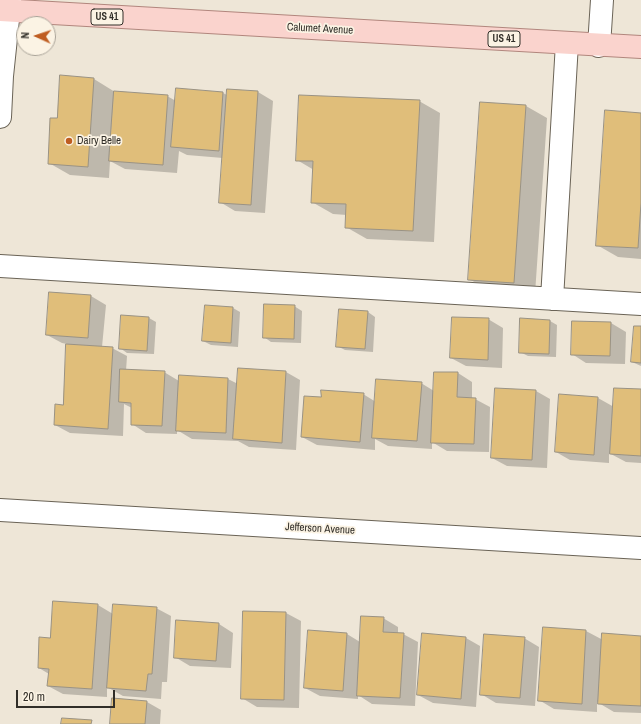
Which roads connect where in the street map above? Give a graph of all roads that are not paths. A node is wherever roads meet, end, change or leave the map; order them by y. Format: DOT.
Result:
graph roads {
  1 [pos="602,0"];
  2 [pos="7,7"];
  3 [pos="567,43"];
  4 [pos="599,46"];
  5 [pos="641,48"];
  6 [pos="0,117"];
  7 [pos="0,266"];
  8 [pos="552,299"];
  9 [pos="641,304"];
  10 [pos="0,510"];
  11 [pos="641,548"];
  1 -- 4 [label="street"];
  2 -- 3 [label="main road, Calumet Avenue / US 41"];
  2 -- 6 [label="street"];
  3 -- 4 [label="main road, Calumet Avenue / US 41"];
  3 -- 8 [label="street"];
  4 -- 5 [label="main road, Calumet Avenue / US 41"];
  7 -- 8 [label="street"];
  8 -- 9 [label="street"];
  10 -- 11 [label="street, Jefferson Avenue"];
}
